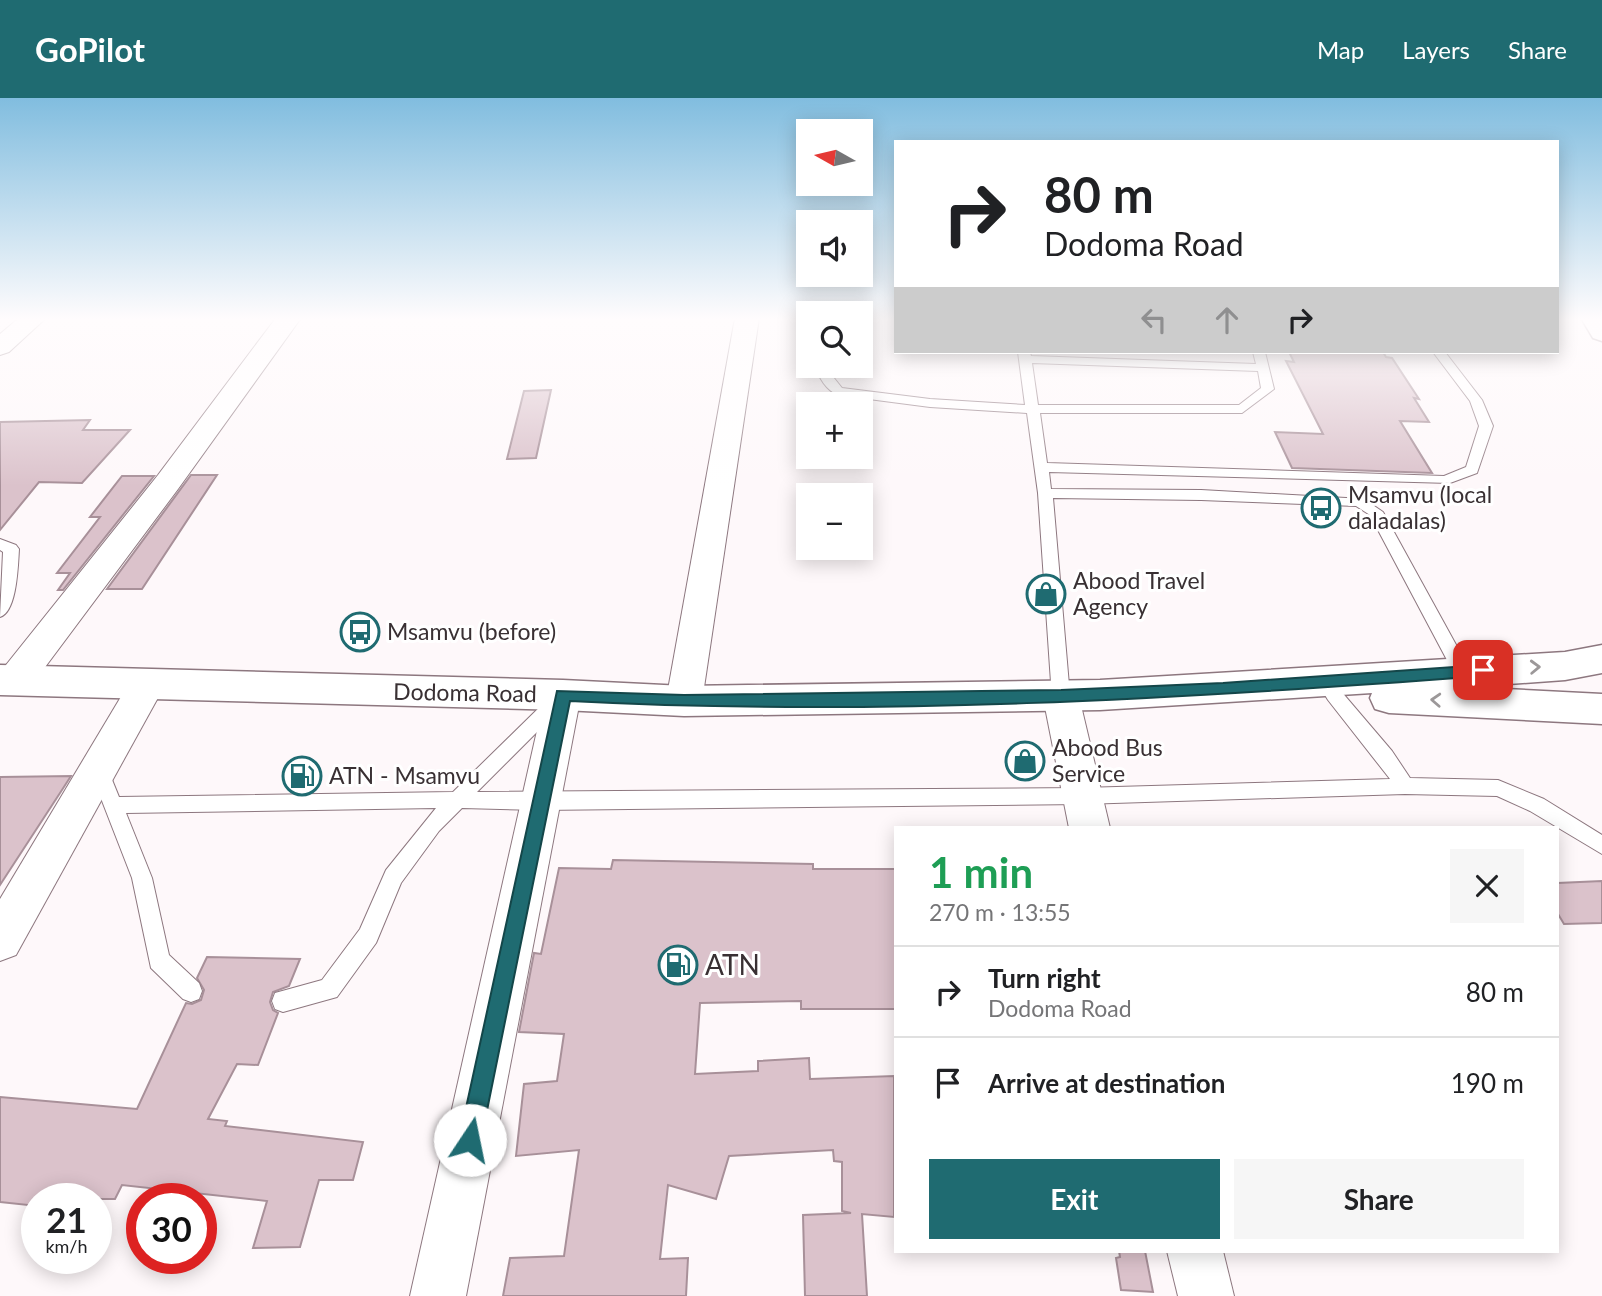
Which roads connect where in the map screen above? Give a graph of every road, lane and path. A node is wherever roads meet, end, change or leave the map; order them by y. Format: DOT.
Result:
graph roads {
  1 [pos="248,374"];
  2 [pos="738,374"];
  3 [pos="1027,374"];
  4 [pos="1265,374"];
  5 [pos="1456,374"];
  6 [pos="828,378"];
  7 [pos="1033,408"];
  8 [pos="1041,467"];
  9 [pos="1045,493"];
  10 [pos="0,544"];
  11 [pos="0,611"];
  12 [pos="1602,659"];
  13 [pos="1462,672"];
  14 [pos="7,680"];
  15 [pos="147,685"];
  16 [pos="1223,690"];
  17 [pos="563,695"];
  18 [pos="1334,695"];
  19 [pos="1061,696"];
  20 [pos="684,701"];
  21 [pos="1602,709"];
  22 [pos="1405,786"];
  23 [pos="106,787"];
  24 [pos="458,800"];
  25 [pos="540,802"];
  26 [pos="1086,812"];
  27 [pos="1602,845"];
  28 [pos="0,940"];
  29 [pos="191,991"];
  30 [pos="283,1001"];
  31 [pos="1195,1253"];
  32 [pos="438,1296"];
  33 [pos="1206,1296"];
  1 -- 14 [label="street"];
  2 -- 20 [label="street"];
  3 -- 7 [label="lane"];
  4 -- 7 [label="lane"];
  5 -- 8 [label="lane"];
  6 -- 7 [label="lane"];
  7 -- 8 [label="lane"];
  8 -- 9 [label="lane"];
  9 -- 13 [label="lane"];
  9 -- 19 [label="lane"];
  10 -- 11 [label="lane"];
  13 -- 12 [label="highway, Dodoma Road, one-way"];
  13 -- 16 [label="highway, Dodoma Road"];
  14 -- 15 [label="highway, Dodoma Road"];
  15 -- 17 [label="highway, Dodoma Road"];
  15 -- 23 [label="street"];
  16 -- 18 [label="highway, Dodoma Road"];
  16 -- 19 [label="highway, Dodoma Road"];
  17 -- 20 [label="highway, Dodoma Road"];
  17 -- 24 [label="lane"];
  17 -- 25 [label="street"];
  21 -- 18 [label="highway, Dodoma Road, one-way"];
  18 -- 22 [label="lane"];
  19 -- 20 [label="highway, Dodoma Road"];
  19 -- 26 [label="street"];
  22 -- 26 [label="lane"];
  22 -- 27 [label="lane"];
  23 -- 24 [label="lane"];
  23 -- 28 [label="street"];
  23 -- 29 [label="lane"];
  24 -- 25 [label="lane"];
  24 -- 30 [label="lane"];
  25 -- 26 [label="lane"];
  25 -- 32 [label="street"];
  31 -- 33 [label="street"];
}
